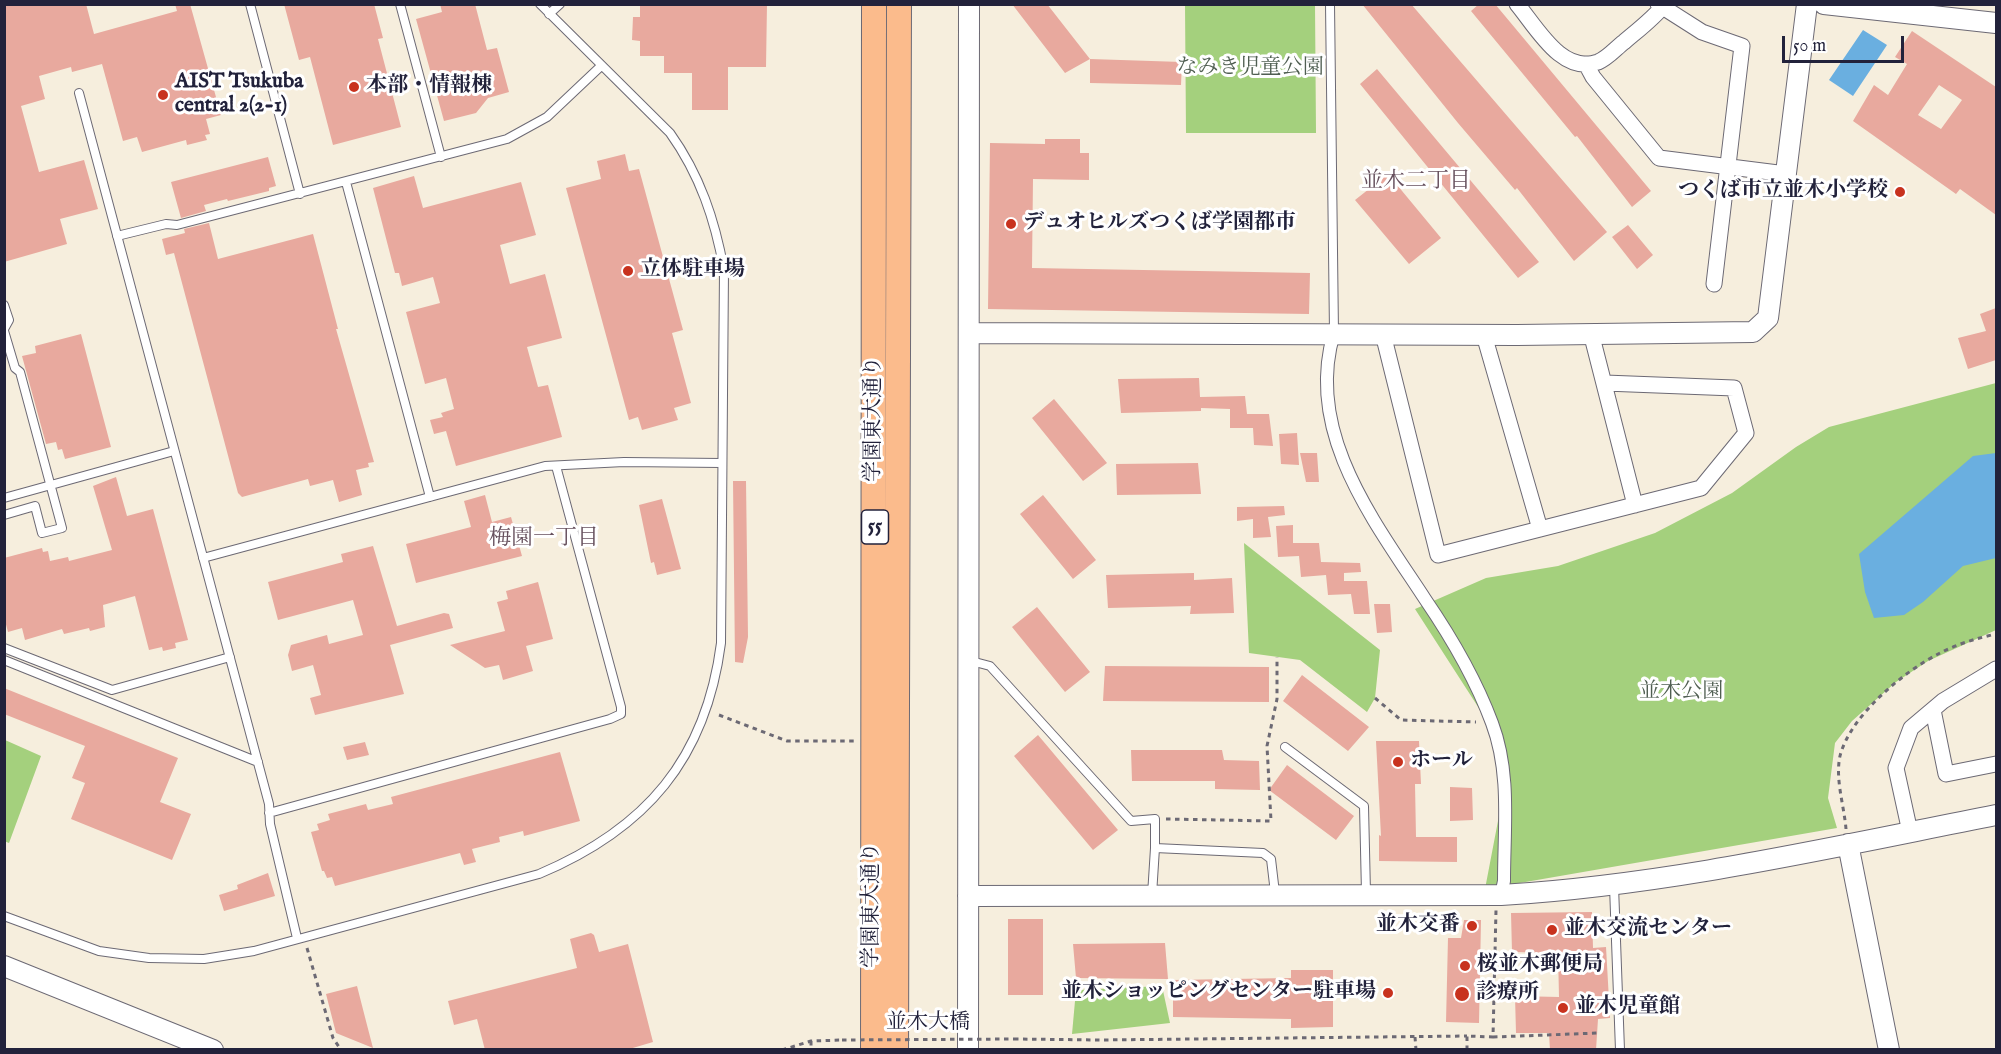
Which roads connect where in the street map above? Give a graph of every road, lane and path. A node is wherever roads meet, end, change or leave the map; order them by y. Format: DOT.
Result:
graph roads {
  1 [pos="250,4"];
  2 [pos="400,4"];
  3 [pos="540,4"];
  4 [pos="560,4"];
  5 [pos="874,4"];
  6 [pos="898,4"];
  7 [pos="969,4"];
  8 [pos="1330,4"];
  9 [pos="1517,4"];
  10 [pos="1807,4"];
  11 [pos="1824,4"];
  12 [pos="1662,6"];
  13 [pos="549,14"];
  14 [pos="1996,23"];
  15 [pos="1586,64"];
  16 [pos="601,66"];
  17 [pos="79,93"];
  18 [pos="441,157"];
  19 [pos="1728,167"];
  20 [pos="1786,174"];
  21 [pos="346,182"];
  22 [pos="300,194"];
  23 [pos="117,236"];
  24 [pos="1714,284"];
  25 [pos="4,306"];
  26 [pos="4,330"];
  27 [pos="969,333"];
  28 [pos="1334,333"];
  29 [pos="1591,333"];
  30 [pos="1383,334"];
  31 [pos="1484,334"];
  32 [pos="1605,383"];
  33 [pos="174,451"];
  34 [pos="722,463"];
  35 [pos="556,466"];
  36 [pos="51,485"];
  37 [pos="430,497"];
  38 [pos="4,498"];
  39 [pos="1635,505"];
  40 [pos="4,514"];
  41 [pos="1540,529"];
  42 [pos="203,558"];
  43 [pos="1996,634"];
  44 [pos="4,648"];
  45 [pos="230,657"];
  46 [pos="1277,657"];
  47 [pos="4,660"];
  48 [pos="968,661"];
  49 [pos="1996,669"];
  50 [pos="1376,698"];
  51 [pos="1933,710"];
  52 [pos="719,715"];
  53 [pos="1492,723"];
  54 [pos="856,741"];
  55 [pos="1285,747"];
  56 [pos="258,762"];
  57 [pos="1996,764"];
  58 [pos="269,813"];
  59 [pos="1996,815"];
  60 [pos="1155,819"];
  61 [pos="1910,832"];
  62 [pos="1848,844"];
  63 [pos="1155,848"];
  64 [pos="1613,885"];
  65 [pos="1275,893"];
  66 [pos="1366,893"];
  67 [pos="1501,895"];
  68 [pos="968,896"];
  69 [pos="1152,896"];
  70 [pos="4,916"];
  71 [pos="297,939"];
  72 [pos="308,948"];
  73 [pos="4,966"];
  74 [pos="1599,1033"];
  75 [pos="1467,1036"];
  76 [pos="1493,1036"];
  77 [pos="1416,1037"];
  78 [pos="811,1041"];
  79 [pos="213,1050"];
  80 [pos="340,1050"];
  81 [pos="782,1050"];
  82 [pos="811,1050"];
  83 [pos="873,1050"];
  84 [pos="896,1050"];
  85 [pos="968,1050"];
  86 [pos="1416,1050"];
  87 [pos="1467,1050"];
  88 [pos="1620,1050"];
  89 [pos="1889,1050"];
  1 -- 22 [label="lane"];
  2 -- 18 [label="lane"];
  3 -- 13 [label="lane"];
  4 -- 13 [label="lane"];
  5 -- 83 [label="main road, 学園東大通り / 55"];
  6 -- 84 [label="main road, 学園東大通り / 55"];
  7 -- 27 [label="street"];
  8 -- 28 [label="lane"];
  9 -- 15 [label="street"];
  10 -- 20 [label="street"];
  11 -- 14 [label="street"];
  12 -- 15 [label="street"];
  12 -- 19 [label="street"];
  13 -- 16 [label="lane"];
  15 -- 19 [label="street"];
  16 -- 18 [label="lane"];
  16 -- 34 [label="lane"];
  17 -- 23 [label="lane"];
  18 -- 21 [label="lane"];
  19 -- 20 [label="street"];
  19 -- 24 [label="street"];
  20 -- 29 [label="street"];
  21 -- 22 [label="lane"];
  21 -- 37 [label="lane"];
  22 -- 23 [label="lane"];
  23 -- 33 [label="lane"];
  25 -- 26 [label="lane"];
  26 -- 36 [label="lane"];
  27 -- 28 [label="street"];
  27 -- 48 [label="street"];
  28 -- 30 [label="street"];
  28 -- 53 [label="street"];
  29 -- 31 [label="street"];
  29 -- 32 [label="street"];
  30 -- 31 [label="street"];
  30 -- 41 [label="street"];
  31 -- 41 [label="street"];
  32 -- 39 [label="street"];
  32 -- 39 [label="street"];
  33 -- 36 [label="lane"];
  33 -- 42 [label="lane"];
  34 -- 35 [label="lane"];
  34 -- 71 [label="lane"];
  35 -- 37 [label="lane"];
  35 -- 58 [label="lane"];
  36 -- 38 [label="lane"];
  36 -- 40 [label="lane"];
  37 -- 42 [label="lane"];
  39 -- 41 [label="street"];
  42 -- 45 [label="lane"];
  43 -- 62 [label="path"];
  44 -- 45 [label="lane"];
  45 -- 56 [label="lane"];
  46 -- 60 [label="path"];
  47 -- 56 [label="lane"];
  48 -- 60 [label="lane"];
  48 -- 68 [label="street"];
  49 -- 51 [label="street"];
  50 -- 53 [label="path"];
  51 -- 57 [label="street"];
  51 -- 61 [label="street"];
  52 -- 54 [label="path"];
  53 -- 67 [label="street"];
  55 -- 66 [label="lane"];
  56 -- 58 [label="lane"];
  58 -- 71 [label="lane"];
  59 -- 61 [label="street"];
  60 -- 63 [label="lane"];
  61 -- 62 [label="street"];
  62 -- 64 [label="street"];
  62 -- 89 [label="street"];
  63 -- 65 [label="lane"];
  63 -- 69 [label="lane"];
  64 -- 67 [label="street"];
  64 -- 88 [label="lane"];
  65 -- 66 [label="street"];
  65 -- 69 [label="street"];
  66 -- 67 [label="street"];
  67 -- 76 [label="path"];
  68 -- 69 [label="street"];
  68 -- 85 [label="street"];
  70 -- 71 [label="lane"];
  72 -- 80 [label="path"];
  73 -- 79 [label="street"];
  74 -- 76 [label="path, 並木大橋"];
  75 -- 76 [label="path, 並木大橋"];
  75 -- 77 [label="path, 並木大橋"];
  75 -- 87 [label="path"];
  77 -- 78 [label="path, 並木大橋, bridge"];
  77 -- 86 [label="path"];
  78 -- 81 [label="path, 並木大橋"];
  78 -- 82 [label="path"];
}
